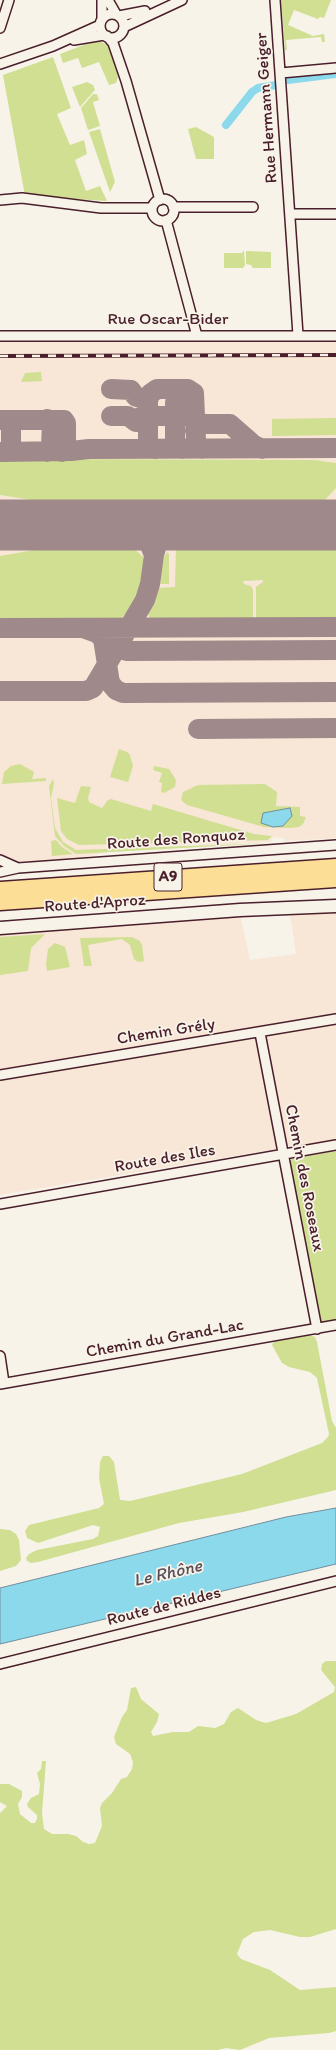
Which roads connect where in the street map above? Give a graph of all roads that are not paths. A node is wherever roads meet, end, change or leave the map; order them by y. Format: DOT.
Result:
graph roads {
  1 [pos="10,0"];
  2 [pos="102,0"];
  3 [pos="108,0"];
  4 [pos="275,0"];
  5 [pos="178,1"];
  6 [pos="118,16"];
  7 [pos="101,21"];
  8 [pos="0,28"];
  9 [pos="122,30"];
  10 [pos="105,36"];
  11 [pos="53,46"];
  12 [pos="0,64"];
  13 [pos="336,68"];
  14 [pos="281,73"];
  15 [pos="126,81"];
  16 [pos="0,200"];
  17 [pos="160,200"];
  18 [pos="173,207"];
  19 [pos="253,207"];
  20 [pos="152,208"];
  21 [pos="290,214"];
  22 [pos="336,214"];
  23 [pos="166,220"];
  24 [pos="298,335"];
  25 [pos="0,336"];
  26 [pos="197,336"];
  27 [pos="336,336"];
  28 [pos="336,845"];
  29 [pos="0,860"];
  30 [pos="336,867"];
  31 [pos="18,868"];
  32 [pos="0,872"];
  33 [pos="336,879"];
  34 [pos="0,890"];
  35 [pos="0,902"];
  36 [pos="336,906"];
  37 [pos="0,928"];
  38 [pos="336,1019"];
  39 [pos="260,1033"];
  40 [pos="0,1075"];
  41 [pos="336,1145"];
  42 [pos="284,1154"];
  43 [pos="0,1204"];
  44 [pos="336,1325"];
  45 [pos="317,1329"];
  46 [pos="0,1356"];
  47 [pos="2,1384"];
  48 [pos="336,1580"];
  49 [pos="0,1664"];
  1 -- 8 [label="street"];
  2 -- 7 [label="street"];
  3 -- 6 [label="street"];
  4 -- 14 [label="street, Rue Hermann Geiger"];
  5 -- 6 [label="street"];
  5 -- 9 [label="street"];
  6 -- 7 [label="street"];
  6 -- 9 [label="street"];
  7 -- 10 [label="street"];
  7 -- 11 [label="street"];
  9 -- 10 [label="street"];
  9 -- 15 [label="street"];
  10 -- 11 [label="street"];
  10 -- 15 [label="street"];
  11 -- 12 [label="street"];
  13 -- 14 [label="street"];
  14 -- 21 [label="street, Rue Hermann Geiger"];
  15 -- 17 [label="street"];
  16 -- 20 [label="street"];
  17 -- 18 [label="street"];
  17 -- 20 [label="street"];
  18 -- 19 [label="street"];
  18 -- 23 [label="street"];
  20 -- 23 [label="street"];
  21 -- 22 [label="street"];
  21 -- 24 [label="street, Rue Hermann Geiger"];
  23 -- 26 [label="street"];
  24 -- 26 [label="street, Rue Oscar-Bider"];
  24 -- 27 [label="street, Rue Oscar-Bider"];
  25 -- 26 [label="street, Rue Oscar-Bider"];
  28 -- 31 [label="street, Route des Ronquoz"];
  29 -- 31 [label="street, Route des Ronquoz"];
  30 -- 34 [label="highway, A9"];
  31 -- 32 [label="street, Route des Ronquoz"];
  33 -- 35 [label="highway, A9"];
  36 -- 37 [label="street, Route d'Aproz"];
  38 -- 39 [label="street, Chemin Grély"];
  39 -- 40 [label="street, Chemin Grély"];
  39 -- 42 [label="street, Chemin des Roseaux"];
  41 -- 42 [label="street, Route des Iles"];
  42 -- 43 [label="street, Route des Iles"];
  42 -- 45 [label="street, Chemin des Roseaux"];
  44 -- 45 [label="street, Chemin du Grand-Lac"];
  45 -- 47 [label="street, Chemin du Grand-Lac"];
  46 -- 47 [label="street"];
  48 -- 49 [label="street, Route de Riddes"];
}
